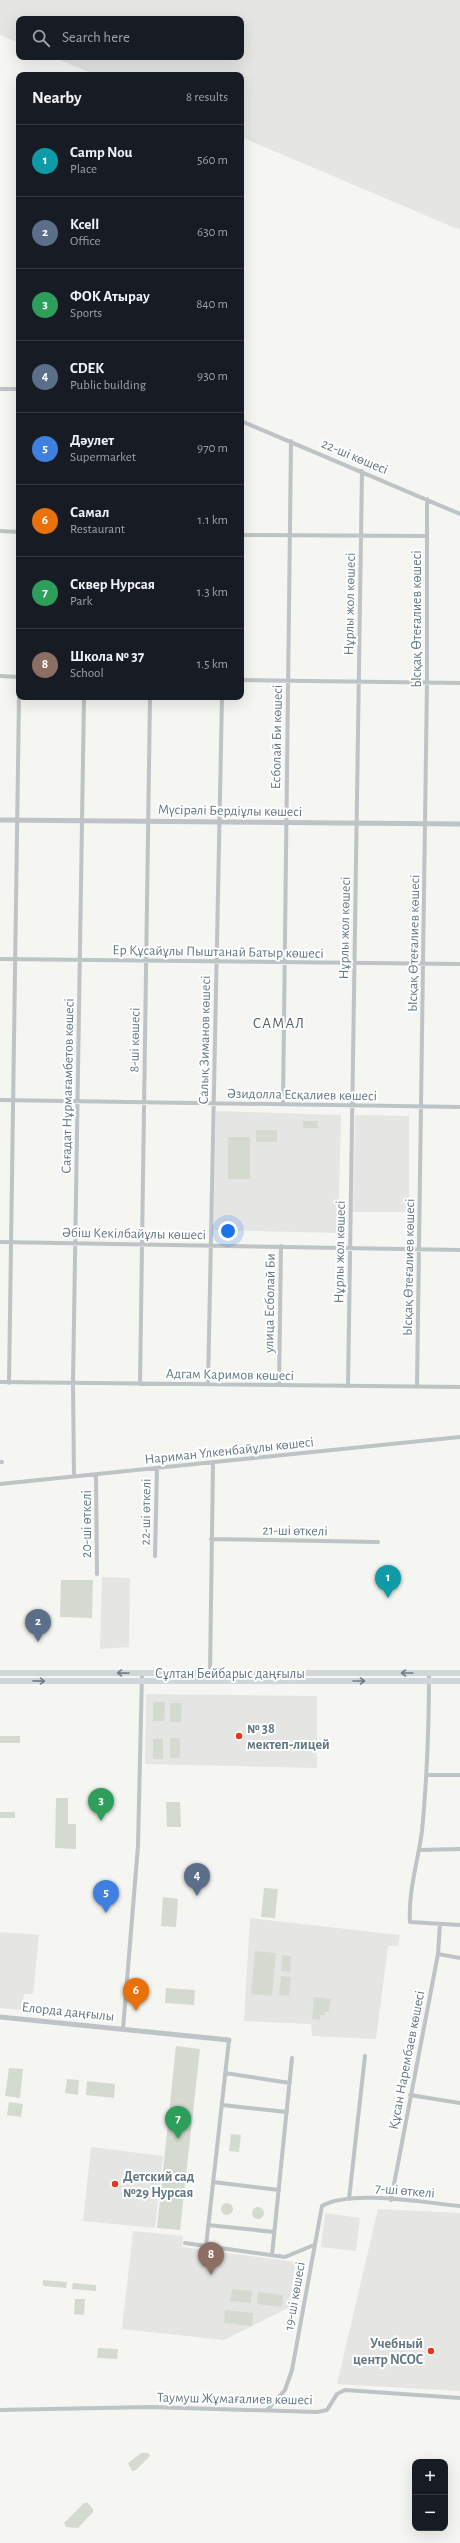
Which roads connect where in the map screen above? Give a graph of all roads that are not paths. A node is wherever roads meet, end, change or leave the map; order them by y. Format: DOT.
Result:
graph roads {
  1 [pos="0,389"];
  2 [pos="16,389"];
  3 [pos="244,421"];
  4 [pos="291,442"];
  5 [pos="362,471"];
  6 [pos="427,499"];
  7 [pos="460,514"];
  8 [pos="0,531"];
  9 [pos="16,532"];
  10 [pos="244,535"];
  11 [pos="290,536"];
  12 [pos="361,536"];
  13 [pos="427,536"];
  14 [pos="0,676"];
  15 [pos="16,677"];
  16 [pos="244,680"];
  17 [pos="288,680"];
  18 [pos="359,681"];
  19 [pos="427,682"];
  20 [pos="460,682"];
  21 [pos="19,700"];
  22 [pos="84,700"];
  23 [pos="150,700"];
  24 [pos="222,700"];
  25 [pos="0,820"];
  26 [pos="17,820"];
  27 [pos="82,820"];
  28 [pos="148,821"];
  29 [pos="220,822"];
  30 [pos="286,822"];
  31 [pos="357,823"];
  32 [pos="425,824"];
  33 [pos="460,824"];
  34 [pos="0,960"];
  35 [pos="15,960"];
  36 [pos="80,961"];
  37 [pos="146,961"];
  38 [pos="217,962"];
  39 [pos="284,962"];
  40 [pos="355,963"];
  41 [pos="423,964"];
  42 [pos="460,964"];
  43 [pos="0,1100"];
  44 [pos="13,1100"];
  45 [pos="78,1101"];
  46 [pos="144,1102"];
  47 [pos="214,1103"];
  48 [pos="282,1104"];
  49 [pos="352,1105"];
  50 [pos="421,1106"];
  51 [pos="460,1107"];
  52 [pos="0,1242"];
  53 [pos="11,1242"];
  54 [pos="77,1243"];
  55 [pos="142,1244"];
  56 [pos="211,1245"];
  57 [pos="281,1246"];
  58 [pos="350,1248"];
  59 [pos="419,1249"];
  60 [pos="460,1250"];
  61 [pos="0,1382"];
  62 [pos="9,1383"];
  63 [pos="73,1383"];
  64 [pos="140,1384"];
  65 [pos="208,1384"];
  66 [pos="279,1385"];
  67 [pos="348,1386"];
  68 [pos="418,1386"];
  69 [pos="460,1387"];
  70 [pos="460,1436"];
  71 [pos="213,1463"];
  72 [pos="157,1469"];
  73 [pos="96,1475"];
  74 [pos="74,1476"];
  75 [pos="0,1484"];
  76 [pos="211,1539"];
  77 [pos="378,1542"];
  78 [pos="155,1556"];
  79 [pos="97,1574"];
  80 [pos="0,1673"];
  81 [pos="142,1673"];
  82 [pos="210,1673"];
  83 [pos="429,1673"];
  84 [pos="460,1673"];
  85 [pos="0,1681"];
  86 [pos="429,1681"];
  87 [pos="460,1681"];
  88 [pos="142,1682"];
  89 [pos="428,1775"];
  90 [pos="460,1775"];
  91 [pos="460,1849"];
  92 [pos="419,1850"];
  93 [pos="440,1924"];
  94 [pos="460,1925"];
  95 [pos="438,1954"];
  96 [pos="460,1958"];
  97 [pos="0,2016"];
  98 [pos="123,2029"];
  99 [pos="229,2040"];
  100 [pos="365,2056"];
  101 [pos="292,2058"];
  102 [pos="226,2074"];
  103 [pos="290,2083"];
  104 [pos="410,2095"];
  105 [pos="460,2104"];
  106 [pos="222,2105"];
  107 [pos="287,2112"];
  108 [pos="213,2182"];
  109 [pos="279,2190"];
  110 [pos="349,2199"];
  111 [pos="391,2200"];
  112 [pos="460,2206"];
  113 [pos="208,2225"];
  114 [pos="274,2232"];
  115 [pos="185,2243"];
  116 [pos="314,2245"];
  117 [pos="206,2246"];
  118 [pos="272,2255"];
  119 [pos="460,2398"];
  120 [pos="0,2410"];
  121 [pos="267,2410"];
  1 -- 2 [label="street"];
  3 -- 4 [label="street, 22-ші көшесі"];
  4 -- 5 [label="street, 22-ші көшесі"];
  4 -- 11 [label="street, Есболай Би көшесі"];
  5 -- 6 [label="street, 22-ші көшесі"];
  5 -- 12 [label="street, Нұрлы жол көшесі"];
  6 -- 7 [label="street, 22-ші көшесі"];
  6 -- 13 [label="street, Ысқақ Өтеғалиев көшесі"];
  8 -- 9 [label="street"];
  10 -- 11 [label="street"];
  11 -- 12 [label="street"];
  11 -- 17 [label="street, Есболай Би көшесі"];
  12 -- 13 [label="street"];
  12 -- 18 [label="street, Нұрлы жол көшесі"];
  13 -- 19 [label="street, Ысқақ Өтеғалиев көшесі"];
  14 -- 15 [label="street"];
  16 -- 17 [label="street"];
  17 -- 18 [label="street"];
  17 -- 30 [label="street, Есболай Би көшесі"];
  18 -- 19 [label="street"];
  18 -- 31 [label="street, Нұрлы жол көшесі"];
  19 -- 20 [label="street"];
  19 -- 32 [label="street, Ысқақ Өтеғалиев көшесі"];
  21 -- 26 [label="street"];
  22 -- 27 [label="street, Сағадат Нұрмағамбетов көшесі"];
  23 -- 28 [label="street, 8-шi көшесi"];
  24 -- 29 [label="street, Салық Зиманов көшесі"];
  25 -- 26 [label="street, Мүсірәлі Бердіұлы көшесі"];
  26 -- 27 [label="street, Мүсірәлі Бердіұлы көшесі"];
  26 -- 35 [label="street"];
  27 -- 28 [label="street, Мүсірәлі Бердіұлы көшесі"];
  27 -- 36 [label="street, Сағадат Нұрмағамбетов көшесі"];
  28 -- 29 [label="street, Мүсірәлі Бердіұлы көшесі"];
  28 -- 37 [label="street, 8-шi көшесi"];
  29 -- 30 [label="street, Мүсірәлі Бердіұлы көшесі"];
  29 -- 38 [label="street, Салық Зиманов көшесі"];
  30 -- 31 [label="street, Мүсірәлі Бердіұлы көшесі"];
  30 -- 39 [label="street, Есболай Би көшесі"];
  31 -- 32 [label="street, Мүсірәлі Бердіұлы көшесі"];
  31 -- 40 [label="street, Нұрлы жол көшесі"];
  32 -- 33 [label="street, Мүсірәлі Бердіұлы көшесі"];
  32 -- 41 [label="street, Ысқақ Өтеғалиев көшесі"];
  34 -- 35 [label="street, Ер Құсайұлы Пыштанай Батыр көшесі"];
  35 -- 36 [label="street, Ер Құсайұлы Пыштанай Батыр көшесі"];
  35 -- 44 [label="street"];
  36 -- 37 [label="street, Ер Құсайұлы Пыштанай Батыр көшесі"];
  36 -- 45 [label="street, Сағадат Нұрмағамбетов көшесі"];
  37 -- 38 [label="street, Ер Құсайұлы Пыштанай Батыр көшесі"];
  37 -- 46 [label="street, 8-шi көшесi"];
  38 -- 39 [label="street, Ер Құсайұлы Пыштанай Батыр көшесі"];
  38 -- 47 [label="street, Салық Зиманов көшесі"];
  39 -- 40 [label="street, Ер Құсайұлы Пыштанай Батыр көшесі"];
  39 -- 48 [label="street, Есболай Би көшесі"];
  40 -- 41 [label="street, Ер Құсайұлы Пыштанай Батыр көшесі"];
  40 -- 49 [label="street, Нұрлы жол көшесі"];
  41 -- 42 [label="street, Ер Құсайұлы Пыштанай Батыр көшесі"];
  41 -- 50 [label="street, Ысқақ Өтеғалиев көшесі"];
  43 -- 44 [label="street, Әзидолла Есқалиев көшесі"];
  44 -- 45 [label="street, Әзидолла Есқалиев көшесі"];
  44 -- 53 [label="street"];
  45 -- 46 [label="street, Әзидолла Есқалиев көшесі"];
  45 -- 54 [label="street, Сағадат Нұрмағамбетов көшесі"];
  46 -- 47 [label="street, Әзидолла Есқалиев көшесі"];
  46 -- 55 [label="street, 8-шi көшесi"];
  47 -- 48 [label="street, Әзидолла Есқалиев көшесі"];
  47 -- 56 [label="street, Салық Зиманов көшесі"];
  48 -- 49 [label="street, Әзидолла Есқалиев көшесі"];
  49 -- 50 [label="street, Әзидолла Есқалиев көшесі"];
  49 -- 58 [label="street, Нұрлы жол көшесі"];
  50 -- 51 [label="street, Әзидолла Есқалиев көшесі"];
  50 -- 59 [label="street, Ысқақ Өтеғалиев көшесі"];
  52 -- 53 [label="street, Әбіш Кекілбайұлы көшесі"];
  53 -- 54 [label="street, Әбіш Кекілбайұлы көшесі"];
  53 -- 62 [label="street"];
  54 -- 55 [label="street, Әбіш Кекілбайұлы көшесі"];
  54 -- 63 [label="street, Сағадат Нұрмағамбетов көшесі"];
  55 -- 56 [label="street, Әбіш Кекілбайұлы көшесі"];
  55 -- 64 [label="street, 8-шi көшесi"];
  56 -- 57 [label="street, Әбіш Кекілбайұлы көшесі"];
  56 -- 65 [label="street, Салық Зиманов көшесі"];
  57 -- 58 [label="street, Әбіш Кекілбайұлы көшесі"];
  57 -- 66 [label="street, улица Есболай Би"];
  58 -- 59 [label="street, Әбіш Кекілбайұлы көшесі"];
  58 -- 67 [label="street, Нұрлы жол көшесі"];
  59 -- 60 [label="street, Әбіш Кекілбайұлы көшесі"];
  59 -- 68 [label="street, Ысқақ Өтеғалиев көшесі"];
  61 -- 62 [label="street, Адгам Каримов көшесі"];
  62 -- 63 [label="street, Адгам Каримов көшесі"];
  63 -- 64 [label="street, Адгам Каримов көшесі"];
  63 -- 74 [label="street, Сағадат Нұрмағамбетов көшесі"];
  64 -- 65 [label="street, Адгам Каримов көшесі"];
  65 -- 66 [label="street, Адгам Каримов көшесі"];
  66 -- 67 [label="street, Адгам Каримов көшесі"];
  67 -- 68 [label="street, Адгам Каримов көшесі"];
  68 -- 69 [label="street, Адгам Каримов көшесі"];
  70 -- 71 [label="street, Нариман Үлкенбайұлы көшесі"];
  71 -- 72 [label="street, Нариман Үлкенбайұлы көшесі"];
  71 -- 76 [label="street"];
  72 -- 73 [label="street, Нариман Үлкенбайұлы көшесі"];
  72 -- 78 [label="street, 22-ші өткелі"];
  73 -- 74 [label="street, Нариман Үлкенбайұлы көшесі"];
  73 -- 79 [label="street, 20-ші өткелі"];
  74 -- 75 [label="street, Нариман Үлкенбайұлы көшесі"];
  76 -- 77 [label="street, 21-ші өткелі"];
  76 -- 82 [label="street"];
  81 -- 80 [label="main road, Сұлтан Бейбарыс даңғылы, one-way"];
  81 -- 82 [label="main road, Сұлтан Бейбарыс даңғылы"];
  81 -- 88 [label="street"];
  83 -- 82 [label="main road, Сұлтан Бейбарыс даңғылы, one-way"];
  83 -- 84 [label="main road, Сұлтан Бейбарыс даңғылы"];
  83 -- 86 [label="street"];
  85 -- 88 [label="main road, Сұлтан Бейбарыс даңғылы, one-way"];
  86 -- 87 [label="main road, Сұлтан Бейбарыс даңғылы"];
  88 -- 86 [label="main road, Сұлтан Бейбарыс даңғылы, one-way"];
  86 -- 89 [label="street"];
  88 -- 98 [label="street"];
  89 -- 90 [label="street"];
  89 -- 92 [label="street"];
  91 -- 92 [label="street"];
  92 -- 93 [label="street"];
  93 -- 94 [label="street"];
  93 -- 95 [label="street, Құсан Нарембаев көшесі"];
  95 -- 96 [label="street"];
  95 -- 104 [label="street, Құсан Нарембаев көшесі"];
  97 -- 98 [label="street, Елорда даңғылы"];
  98 -- 99 [label="street, Елорда даңғылы"];
  99 -- 102 [label="street"];
  100 -- 110 [label="street"];
  101 -- 103 [label="street"];
  102 -- 103 [label="street"];
  102 -- 106 [label="street"];
  103 -- 107 [label="street"];
  104 -- 105 [label="street"];
  104 -- 111 [label="street, Құсан Нарембаев көшесі"];
  106 -- 107 [label="street"];
  106 -- 108 [label="street"];
  107 -- 109 [label="street"];
  108 -- 109 [label="street"];
  108 -- 113 [label="street"];
  109 -- 114 [label="street"];
  110 -- 111 [label="street, 7-ші өткелі"];
  110 -- 116 [label="street, 19-ші көшесі"];
  111 -- 112 [label="street, 7-ші өткелі"];
  113 -- 114 [label="street"];
  113 -- 117 [label="street"];
  114 -- 118 [label="street"];
  115 -- 117 [label="street"];
  116 -- 118 [label="street"];
  116 -- 121 [label="street, 19-ші көшесі"];
  117 -- 118 [label="street"];
  119 -- 121 [label="street, Таумуш Жұмағалиев көшесі"];
  120 -- 121 [label="street, Таумуш Жұмағалиев көшесі"];
}
